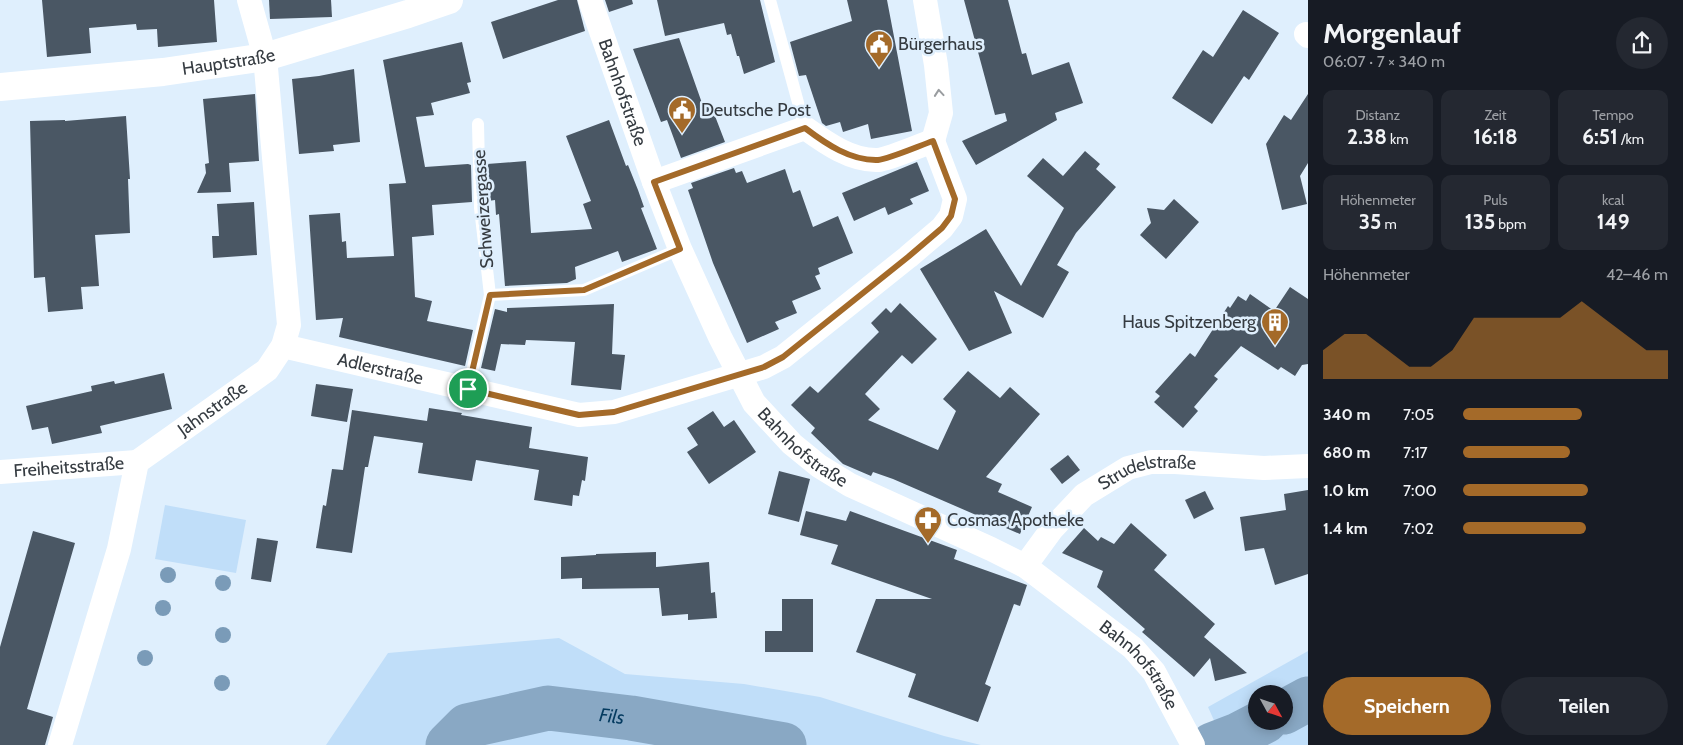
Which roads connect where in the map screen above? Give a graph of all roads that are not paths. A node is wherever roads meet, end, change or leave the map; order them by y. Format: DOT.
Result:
graph roads {
  1 [pos="249,0"];
  2 [pos="450,0"];
  3 [pos="590,0"];
  4 [pos="770,0"];
  5 [pos="925,0"];
  6 [pos="265,57"];
  7 [pos="0,87"];
  8 [pos="478,124"];
  9 [pos="805,128"];
  10 [pos="933,141"];
  11 [pos="654,182"];
  12 [pos="680,249"];
  13 [pos="490,295"];
  14 [pos="283,346"];
  15 [pos="738,374"];
  16 [pos="468,389"];
  17 [pos="138,462"];
  18 [pos="1308,466"];
  19 [pos="0,472"];
  20 [pos="1025,566"];
  21 [pos="60,745"];
  22 [pos="1193,745"];
  1 -- 6 [label="street, Jahnstraße"];
  2 -- 6 [label="main road, Hauptstraße"];
  3 -- 11 [label="street, Bahnhofstraße"];
  4 -- 9 [label="lane"];
  10 -- 5 [label="street, one-way"];
  6 -- 7 [label="main road, Hauptstraße"];
  6 -- 14 [label="street, Jahnstraße"];
  8 -- 13 [label="lane, Schweizergasse"];
  9 -- 10 [label="street"];
  9 -- 11 [label="street"];
  10 -- 15 [label="street, Adlerstraße"];
  11 -- 12 [label="street, Bahnhofstraße"];
  12 -- 13 [label="lane"];
  12 -- 15 [label="street, Bahnhofstraße"];
  13 -- 16 [label="lane, Schweizergasse"];
  14 -- 16 [label="street, Adlerstraße"];
  14 -- 17 [label="street, Jahnstraße"];
  15 -- 16 [label="street, Adlerstraße"];
  15 -- 20 [label="street, Bahnhofstraße"];
  17 -- 19 [label="street, Freiheitsstraße"];
  17 -- 21 [label="street"];
  18 -- 20 [label="street, Strudelstraße"];
  20 -- 22 [label="street, Bahnhofstraße"];
}
